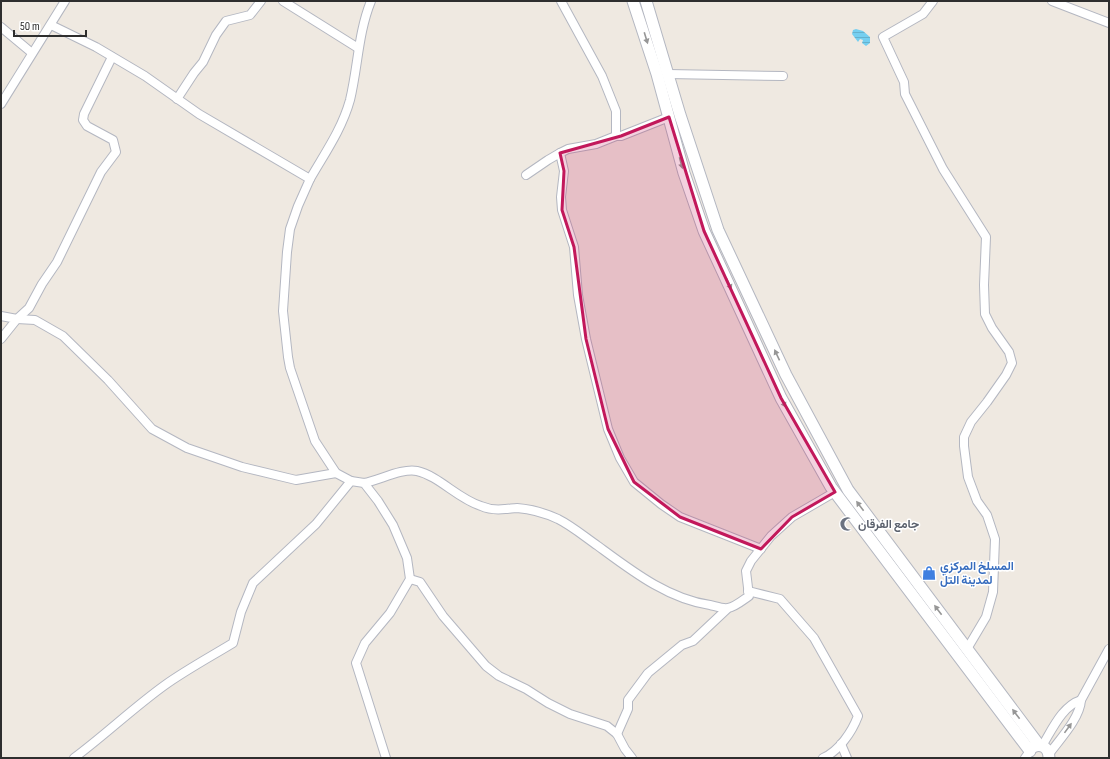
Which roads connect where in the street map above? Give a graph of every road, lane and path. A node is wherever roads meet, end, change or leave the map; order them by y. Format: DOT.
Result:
graph roads {
  1 [pos="65,1"];
  2 [pos="261,1"];
  3 [pos="283,1"];
  4 [pos="371,1"];
  5 [pos="562,1"];
  6 [pos="634,1"];
  7 [pos="646,1"];
  8 [pos="933,1"];
  9 [pos="1052,1"];
  10 [pos="1109,23"];
  11 [pos="51,25"];
  12 [pos="1,28"];
  13 [pos="358,48"];
  14 [pos="32,53"];
  15 [pos="112,57"];
  16 [pos="668,74"];
  17 [pos="783,76"];
  18 [pos="177,99"];
  19 [pos="1,104"];
  20 [pos="669,117"];
  21 [pos="616,136"];
  22 [pos="560,154"];
  23 [pos="526,175"];
  24 [pos="310,179"];
  25 [pos="1,316"];
  26 [pos="17,319"];
  27 [pos="1,339"];
  28 [pos="336,473"];
  29 [pos="351,481"];
  30 [pos="364,482"];
  31 [pos="835,492"];
  32 [pos="761,549"];
  33 [pos="410,579"];
  34 [pos="748,591"];
  35 [pos="727,609"];
  36 [pos="967,649"];
  37 [pos="1109,649"];
  38 [pos="1081,700"];
  39 [pos="617,734"];
  40 [pos="841,744"];
  41 [pos="1039,754"];
  42 [pos="74,758"];
  43 [pos="386,758"];
  44 [pos="632,758"];
  45 [pos="823,758"];
  46 [pos="848,758"];
  1 -- 11 [label="street"];
  2 -- 18 [label="street"];
  3 -- 13 [label="street"];
  4 -- 13 [label="street"];
  5 -- 21 [label="street"];
  6 -- 20 [label="main road, one-way"];
  7 -- 16 [label="main road"];
  8 -- 36 [label="street"];
  9 -- 10 [label="street"];
  11 -- 14 [label="street"];
  11 -- 15 [label="street"];
  12 -- 14 [label="street"];
  13 -- 24 [label="street"];
  14 -- 19 [label="street"];
  15 -- 18 [label="street"];
  15 -- 26 [label="street"];
  16 -- 17 [label="street"];
  36 -- 16 [label="main road, one-way"];
  18 -- 24 [label="street"];
  20 -- 21 [label="street"];
  20 -- 31 [label="main road, one-way"];
  21 -- 22 [label="street"];
  22 -- 23 [label="street"];
  22 -- 32 [label="street"];
  24 -- 28 [label="street"];
  25 -- 26 [label="street"];
  26 -- 27 [label="street"];
  26 -- 28 [label="street"];
  28 -- 29 [label="street"];
  29 -- 30 [label="street"];
  29 -- 42 [label="street"];
  30 -- 33 [label="street"];
  30 -- 35 [label="street"];
  31 -- 32 [label="street"];
  31 -- 41 [label="main road"];
  32 -- 34 [label="street"];
  33 -- 39 [label="street"];
  33 -- 43 [label="street"];
  34 -- 35 [label="street"];
  34 -- 40 [label="street"];
  35 -- 39 [label="street"];
  41 -- 36 [label="main road, one-way"];
  37 -- 38 [label="street"];
  41 -- 38 [label="street, one-way"];
  38 -- 41 [label="street"];
  39 -- 44 [label="street"];
  40 -- 45 [label="street"];
  40 -- 46 [label="street"];
}
